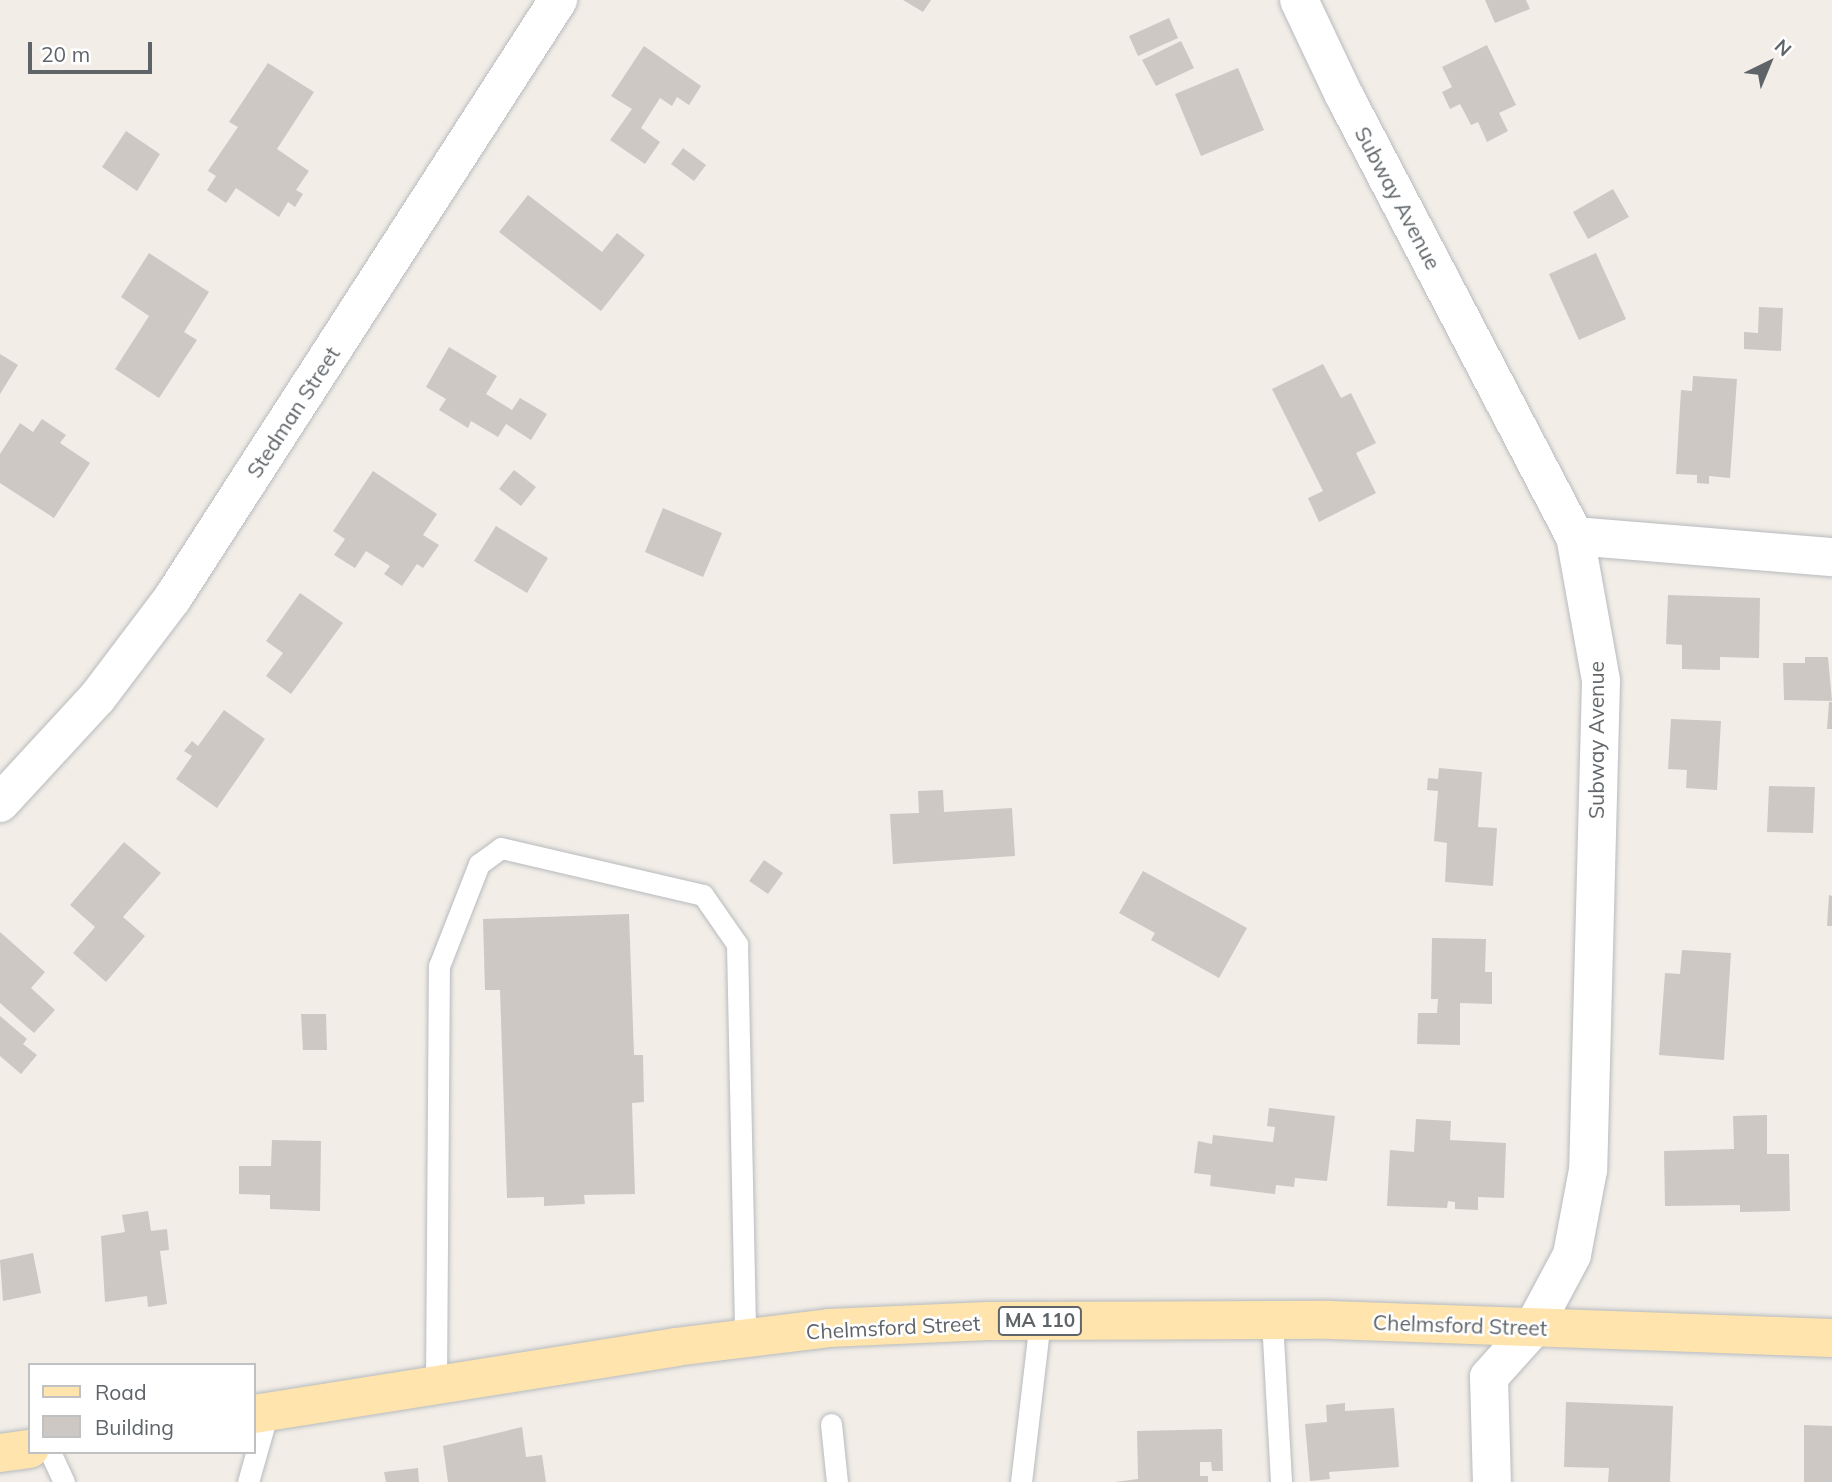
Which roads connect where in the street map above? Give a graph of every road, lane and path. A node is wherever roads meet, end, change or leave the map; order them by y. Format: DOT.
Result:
graph roads {
  1 [pos="558,0"];
  2 [pos="1299,0"];
  3 [pos="1575,536"];
  4 [pos="1832,557"];
  5 [pos="0,803"];
  6 [pos="1272,1320"];
  7 [pos="1040,1321"];
  8 [pos="1533,1328"];
  9 [pos="745,1338"];
  10 [pos="1832,1338"];
  11 [pos="436,1385"];
  12 [pos="261,1413"];
  13 [pos="831,1424"];
  14 [pos="256,1440"];
  15 [pos="28,1449"];
  16 [pos="0,1453"];
  17 [pos="51,1454"];
  18 [pos="253,1454"];
  19 [pos="64,1482"];
  20 [pos="248,1482"];
  21 [pos="837,1482"];
  22 [pos="1021,1482"];
  23 [pos="1281,1482"];
  24 [pos="1492,1482"];
  1 -- 5 [label="street, Stedman Street"];
  2 -- 3 [label="street, Subway Avenue"];
  3 -- 4 [label="street"];
  3 -- 8 [label="street, Subway Avenue"];
  6 -- 7 [label="main road, Chelmsford Street / MA 110"];
  6 -- 8 [label="main road, Chelmsford Street / MA 110"];
  6 -- 23 [label="lane"];
  7 -- 9 [label="main road, Chelmsford Street / MA 110"];
  7 -- 22 [label="lane"];
  8 -- 10 [label="main road, Chelmsford Street / MA 110"];
  8 -- 24 [label="street, Subway Avenue"];
  9 -- 11 [label="main road, Chelmsford Street / MA 110"];
  9 -- 11 [label="lane"];
  11 -- 12 [label="main road, Chelmsford Street / MA 110"];
  12 -- 14 [label="lane"];
  13 -- 21 [label="lane"];
  15 -- 16 [label="main road"];
  17 -- 19 [label="lane"];
  18 -- 20 [label="lane"];
}
